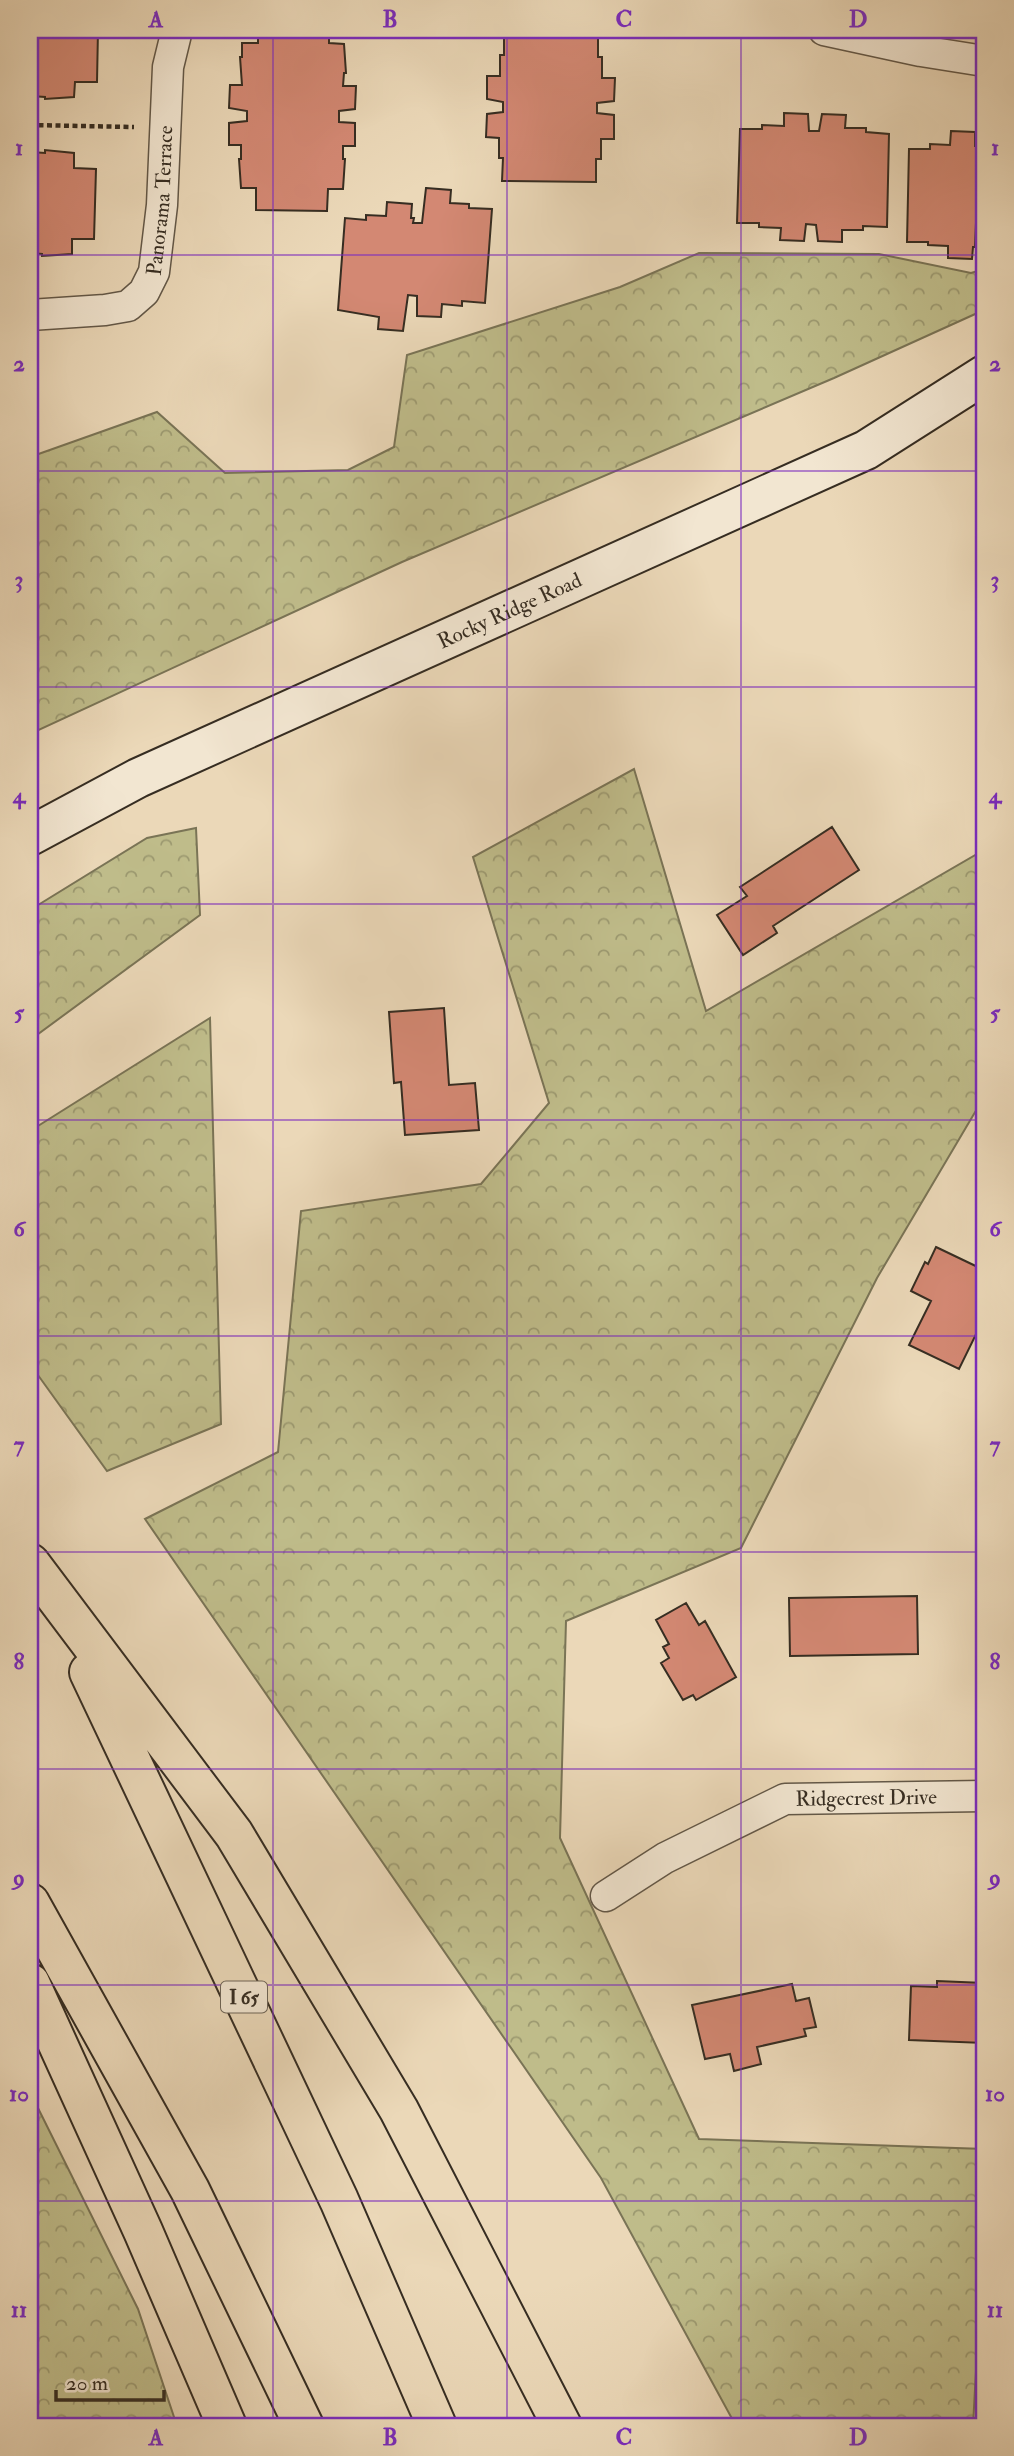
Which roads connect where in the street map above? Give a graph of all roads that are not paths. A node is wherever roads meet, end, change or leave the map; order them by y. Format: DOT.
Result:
graph roads {
  1 [pos="177,30"];
  2 [pos="824,30"];
  3 [pos="984,61"];
  4 [pos="30,315"];
  5 [pos="984,375"];
  6 [pos="30,836"];
  7 [pos="30,1563"];
  8 [pos="30,1579"];
  9 [pos="984,1796"];
  10 [pos="606,1896"];
  11 [pos="30,1903"];
  12 [pos="30,1983"];
  13 [pos="227,2426"];
  14 [pos="304,2426"];
  15 [pos="437,2426"];
  16 [pos="562,2426"];
  1 -- 4 [label="street, Panorama Terrace"];
  2 -- 3 [label="street"];
  5 -- 6 [label="main road, Rocky Ridge Road"];
  7 -- 16 [label="highway"];
  8 -- 15 [label="highway, I 65"];
  9 -- 10 [label="street, Ridgecrest Drive"];
  11 -- 14 [label="highway"];
  12 -- 13 [label="highway"];
}
